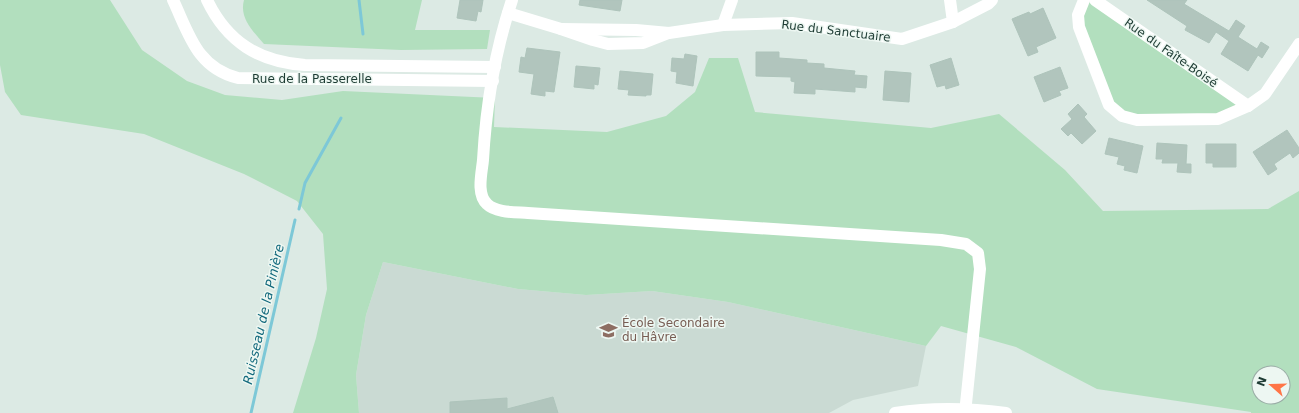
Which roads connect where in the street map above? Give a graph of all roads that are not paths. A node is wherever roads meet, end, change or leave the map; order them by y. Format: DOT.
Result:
graph roads {
  1 [pos="173,0"];
  2 [pos="206,0"];
  3 [pos="512,0"];
  4 [pos="732,0"];
  5 [pos="950,0"];
  6 [pos="992,0"];
  7 [pos="1084,0"];
  8 [pos="1095,0"];
  9 [pos="508,13"];
  10 [pos="953,22"];
  11 [pos="723,25"];
  12 [pos="1299,44"];
  13 [pos="495,67"];
  14 [pos="492,81"];
  15 [pos="1248,106"];
  16 [pos="965,411"];
  17 [pos="895,413"];
  18 [pos="1006,413"];
  1 -- 14 [label="street, Rue de la Passerelle"];
  2 -- 13 [label="street, Rue de la Passerelle"];
  3 -- 9 [label="street"];
  4 -- 11 [label="street"];
  5 -- 10 [label="street"];
  6 -- 10 [label="street, Rue du Sanctuaire"];
  7 -- 15 [label="street"];
  8 -- 15 [label="street, Rue du Faîte-Boisé"];
  9 -- 11 [label="street, Rue du Sanctuaire"];
  9 -- 13 [label="street"];
  10 -- 11 [label="street, Rue du Sanctuaire"];
  12 -- 15 [label="street"];
  13 -- 14 [label="street"];
  14 -- 16 [label="street"];
  16 -- 17 [label="street"];
  16 -- 18 [label="street"];
}
